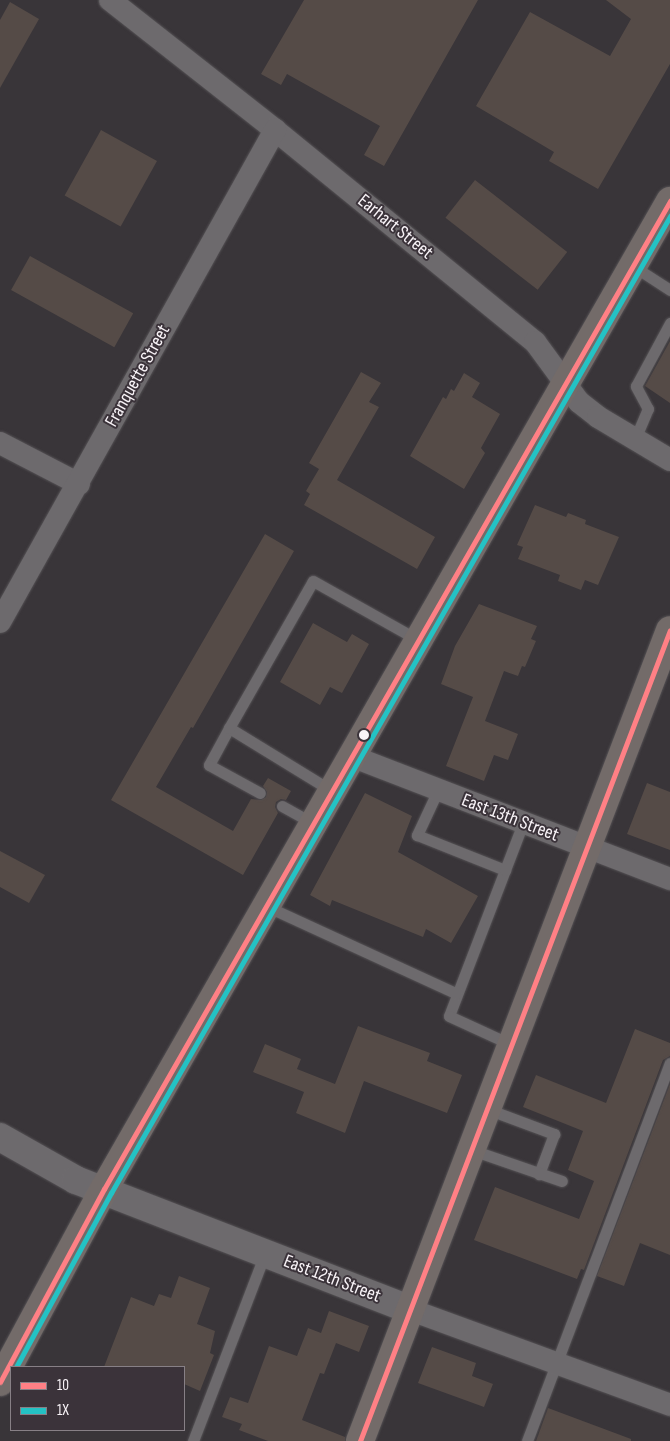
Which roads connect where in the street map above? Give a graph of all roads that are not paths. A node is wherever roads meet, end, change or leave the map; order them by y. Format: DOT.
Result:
graph roads {
  1 [pos="110,0"];
  2 [pos="275,130"];
  3 [pos="670,201"];
  4 [pos="633,266"];
  5 [pos="670,290"];
  6 [pos="670,323"];
  7 [pos="566,386"];
  8 [pos="635,439"];
  9 [pos="0,443"];
  10 [pos="670,460"];
  11 [pos="79,484"];
  12 [pos="2,612"];
  13 [pos="670,630"];
  14 [pos="418,641"];
  15 [pos="228,728"];
  16 [pos="351,756"];
  17 [pos="438,790"];
  18 [pos="332,791"];
  19 [pos="260,793"];
  20 [pos="282,806"];
  21 [pos="313,823"];
  22 [pos="523,823"];
  23 [pos="586,848"];
  24 [pos="505,870"];
  25 [pos="670,879"];
  26 [pos="266,906"];
  27 [pos="457,994"];
  28 [pos="512,1045"];
  29 [pos="670,1063"];
  30 [pos="487,1109"];
  31 [pos="0,1137"];
  32 [pos="472,1150"];
  33 [pos="539,1174"];
  34 [pos="562,1181"];
  35 [pos="104,1190"];
  36 [pos="265,1253"];
  37 [pos="411,1310"];
  38 [pos="556,1363"];
  39 [pos="0,1382"];
  40 [pos="670,1406"];
  41 [pos="193,1441"];
  42 [pos="360,1441"];
  43 [pos="527,1441"];
  1 -- 2 [label="street, Earhart Street"];
  2 -- 7 [label="street, Earhart Street"];
  2 -- 11 [label="street, Franquette Street"];
  3 -- 4 [label="main road"];
  4 -- 5 [label="lane"];
  4 -- 7 [label="main road"];
  6 -- 8 [label="lane"];
  7 -- 8 [label="street, Earhart Street"];
  7 -- 14 [label="main road"];
  8 -- 10 [label="street, Earhart Street"];
  9 -- 11 [label="street"];
  11 -- 12 [label="street, Franquette Street"];
  13 -- 23 [label="main road"];
  14 -- 15 [label="lane"];
  14 -- 16 [label="main road"];
  15 -- 18 [label="lane"];
  15 -- 19 [label="lane"];
  16 -- 17 [label="street, East 13th Street"];
  16 -- 18 [label="main road"];
  17 -- 22 [label="street, East 13th Street"];
  17 -- 24 [label="lane"];
  18 -- 21 [label="main road"];
  20 -- 21 [label="lane"];
  21 -- 26 [label="main road"];
  22 -- 23 [label="street, East 13th Street"];
  22 -- 24 [label="lane"];
  23 -- 25 [label="street, East 13th Street"];
  23 -- 28 [label="main road"];
  24 -- 27 [label="lane"];
  26 -- 27 [label="lane"];
  26 -- 35 [label="main road"];
  27 -- 28 [label="lane"];
  28 -- 30 [label="main road"];
  29 -- 38 [label="lane"];
  30 -- 32 [label="main road"];
  30 -- 33 [label="lane"];
  31 -- 35 [label="street, East 12th Street"];
  32 -- 33 [label="lane"];
  32 -- 37 [label="main road"];
  33 -- 34 [label="lane"];
  35 -- 36 [label="street, East 12th Street"];
  35 -- 39 [label="main road"];
  36 -- 37 [label="street, East 12th Street"];
  36 -- 41 [label="lane"];
  37 -- 38 [label="street, East 12th Street"];
  37 -- 42 [label="main road"];
  38 -- 40 [label="street, East 12th Street"];
  38 -- 43 [label="lane"];
}
